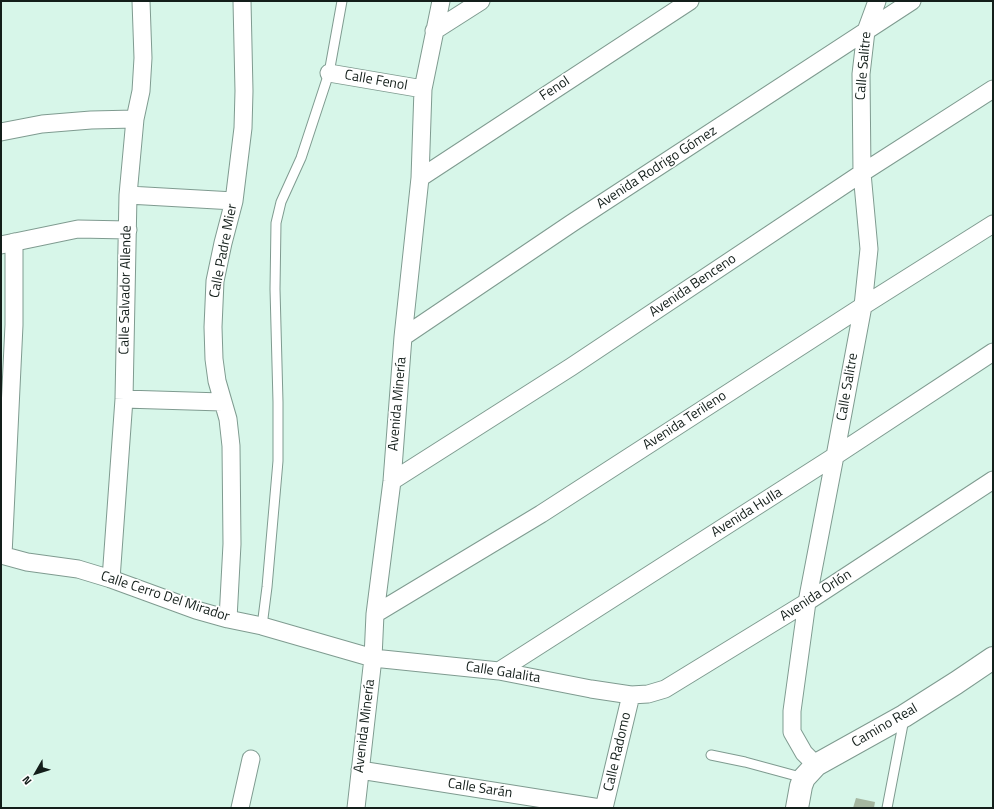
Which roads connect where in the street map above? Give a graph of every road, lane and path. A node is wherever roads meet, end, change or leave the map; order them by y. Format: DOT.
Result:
graph roads {
  1 [pos="141,1"];
  2 [pos="242,1"];
  3 [pos="342,1"];
  4 [pos="440,1"];
  5 [pos="481,1"];
  6 [pos="690,1"];
  7 [pos="877,1"];
  8 [pos="912,1"];
  9 [pos="434,31"];
  10 [pos="866,31"];
  11 [pos="329,73"];
  12 [pos="423,89"];
  13 [pos="993,89"];
  14 [pos="134,119"];
  15 [pos="1,132"];
  16 [pos="862,173"];
  17 [pos="420,178"];
  18 [pos="128,195"];
  19 [pos="234,201"];
  20 [pos="993,224"];
  21 [pos="128,230"];
  22 [pos="8,243"];
  23 [pos="862,306"];
  24 [pos="403,337"];
  25 [pos="993,352"];
  26 [pos="124,400"];
  27 [pos="222,402"];
  28 [pos="836,456"];
  29 [pos="392,480"];
  30 [pos="993,480"];
  31 [pos="2,555"];
  32 [pos="111,579"];
  33 [pos="807,602"];
  34 [pos="375,614"];
  35 [pos="228,619"];
  36 [pos="262,626"];
  37 [pos="373,658"];
  38 [pos="993,658"];
  39 [pos="499,670"];
  40 [pos="631,695"];
  41 [pos="904,716"];
  42 [pos="711,755"];
  43 [pos="251,759"];
  44 [pos="360,770"];
  45 [pos="810,772"];
  46 [pos="240,808"];
  47 [pos="356,808"];
  48 [pos="600,808"];
  49 [pos="604,808"];
  50 [pos="797,808"];
  51 [pos="887,808"];
  1 -- 14 [label="street, Calle Salvador Allende"];
  2 -- 19 [label="street, Calle Padre Mier"];
  3 -- 11 [label="lane"];
  4 -- 9 [label="street, Avenida Minería"];
  5 -- 9 [label="street"];
  6 -- 17 [label="street, Fenol"];
  7 -- 10 [label="street, Calle Salitre"];
  8 -- 10 [label="street, Avenida Rodrigo Gómez"];
  9 -- 12 [label="street, Avenida Minería"];
  10 -- 16 [label="street, Calle Salitre"];
  10 -- 24 [label="street, Avenida Rodrigo Gómez"];
  11 -- 12 [label="street, Calle Fenol"];
  11 -- 36 [label="lane"];
  12 -- 17 [label="street, Avenida Minería"];
  13 -- 16 [label="street, Avenida Benceno"];
  14 -- 15 [label="street"];
  14 -- 18 [label="street, Calle Salvador Allende"];
  16 -- 23 [label="street, Calle Salitre"];
  16 -- 29 [label="street, Avenida Benceno"];
  17 -- 24 [label="street, Avenida Minería"];
  18 -- 19 [label="street"];
  18 -- 21 [label="street, Calle Salvador Allende"];
  19 -- 27 [label="street, Calle Padre Mier"];
  20 -- 23 [label="street, Avenida Terileno"];
  21 -- 22 [label="street"];
  21 -- 26 [label="street, Calle Salvador Allende"];
  22 -- 31 [label="street"];
  23 -- 28 [label="street, Calle Salitre"];
  23 -- 34 [label="street, Avenida Terileno"];
  24 -- 29 [label="street, Avenida Minería"];
  25 -- 28 [label="street, Avenida Hulla"];
  26 -- 27 [label="street"];
  26 -- 32 [label="street, Calle Salvador Allende"];
  27 -- 35 [label="street, Calle Padre Mier"];
  28 -- 33 [label="street, Calle Salitre"];
  28 -- 39 [label="street, Avenida Hulla"];
  29 -- 34 [label="street, Avenida Minería"];
  30 -- 33 [label="street, Avenida Orlón"];
  31 -- 32 [label="street, Calle Cerro Del Mirador"];
  32 -- 35 [label="street, Calle Cerro Del Mirador"];
  33 -- 40 [label="street, Avenida Orlón"];
  33 -- 45 [label="street, Calle Salitre"];
  34 -- 37 [label="street, Avenida Minería"];
  35 -- 36 [label="street, Calle Cerro Del Mirador"];
  36 -- 37 [label="street, Calle Cerro Del Mirador"];
  37 -- 39 [label="street, Calle Galalita"];
  37 -- 44 [label="street, Avenida Minería"];
  38 -- 41 [label="street, Camino Real"];
  39 -- 40 [label="street, Calle Galalita"];
  40 -- 49 [label="street, Calle Radomo"];
  41 -- 45 [label="street, Camino Real"];
  41 -- 51 [label="lane"];
  42 -- 45 [label="lane"];
  43 -- 46 [label="street"];
  44 -- 47 [label="street, Avenida Minería"];
  44 -- 48 [label="street, Calle Sarán"];
  45 -- 50 [label="street"];
}
